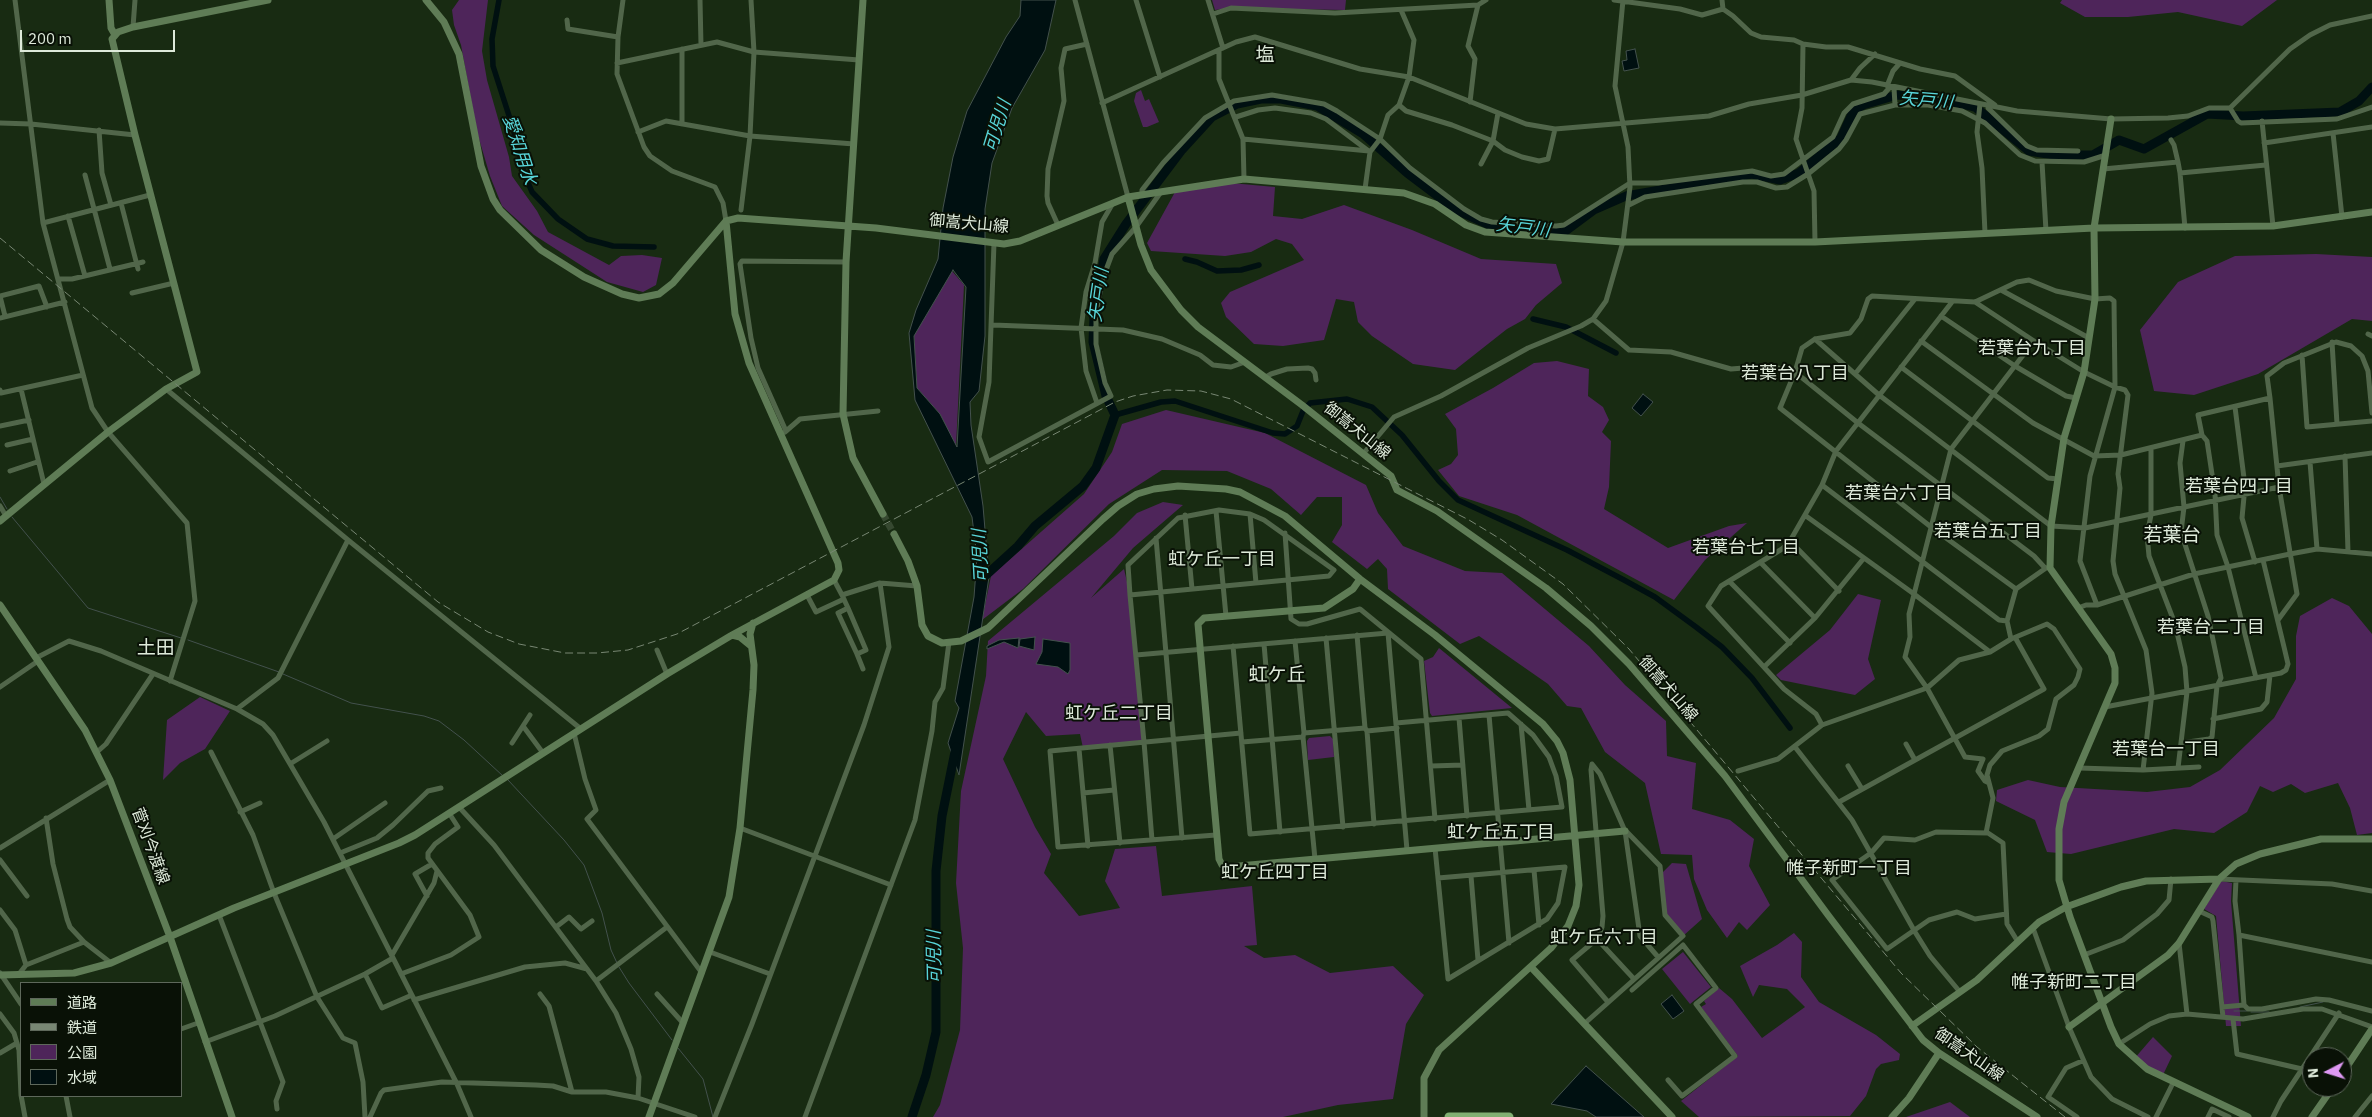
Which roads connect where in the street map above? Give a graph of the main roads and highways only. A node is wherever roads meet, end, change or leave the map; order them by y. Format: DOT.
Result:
graph roads {
  1 [pos="1449,1117"];
  2 [pos="1509,1117"];
  1 -- 2 [label="highway"];
}
